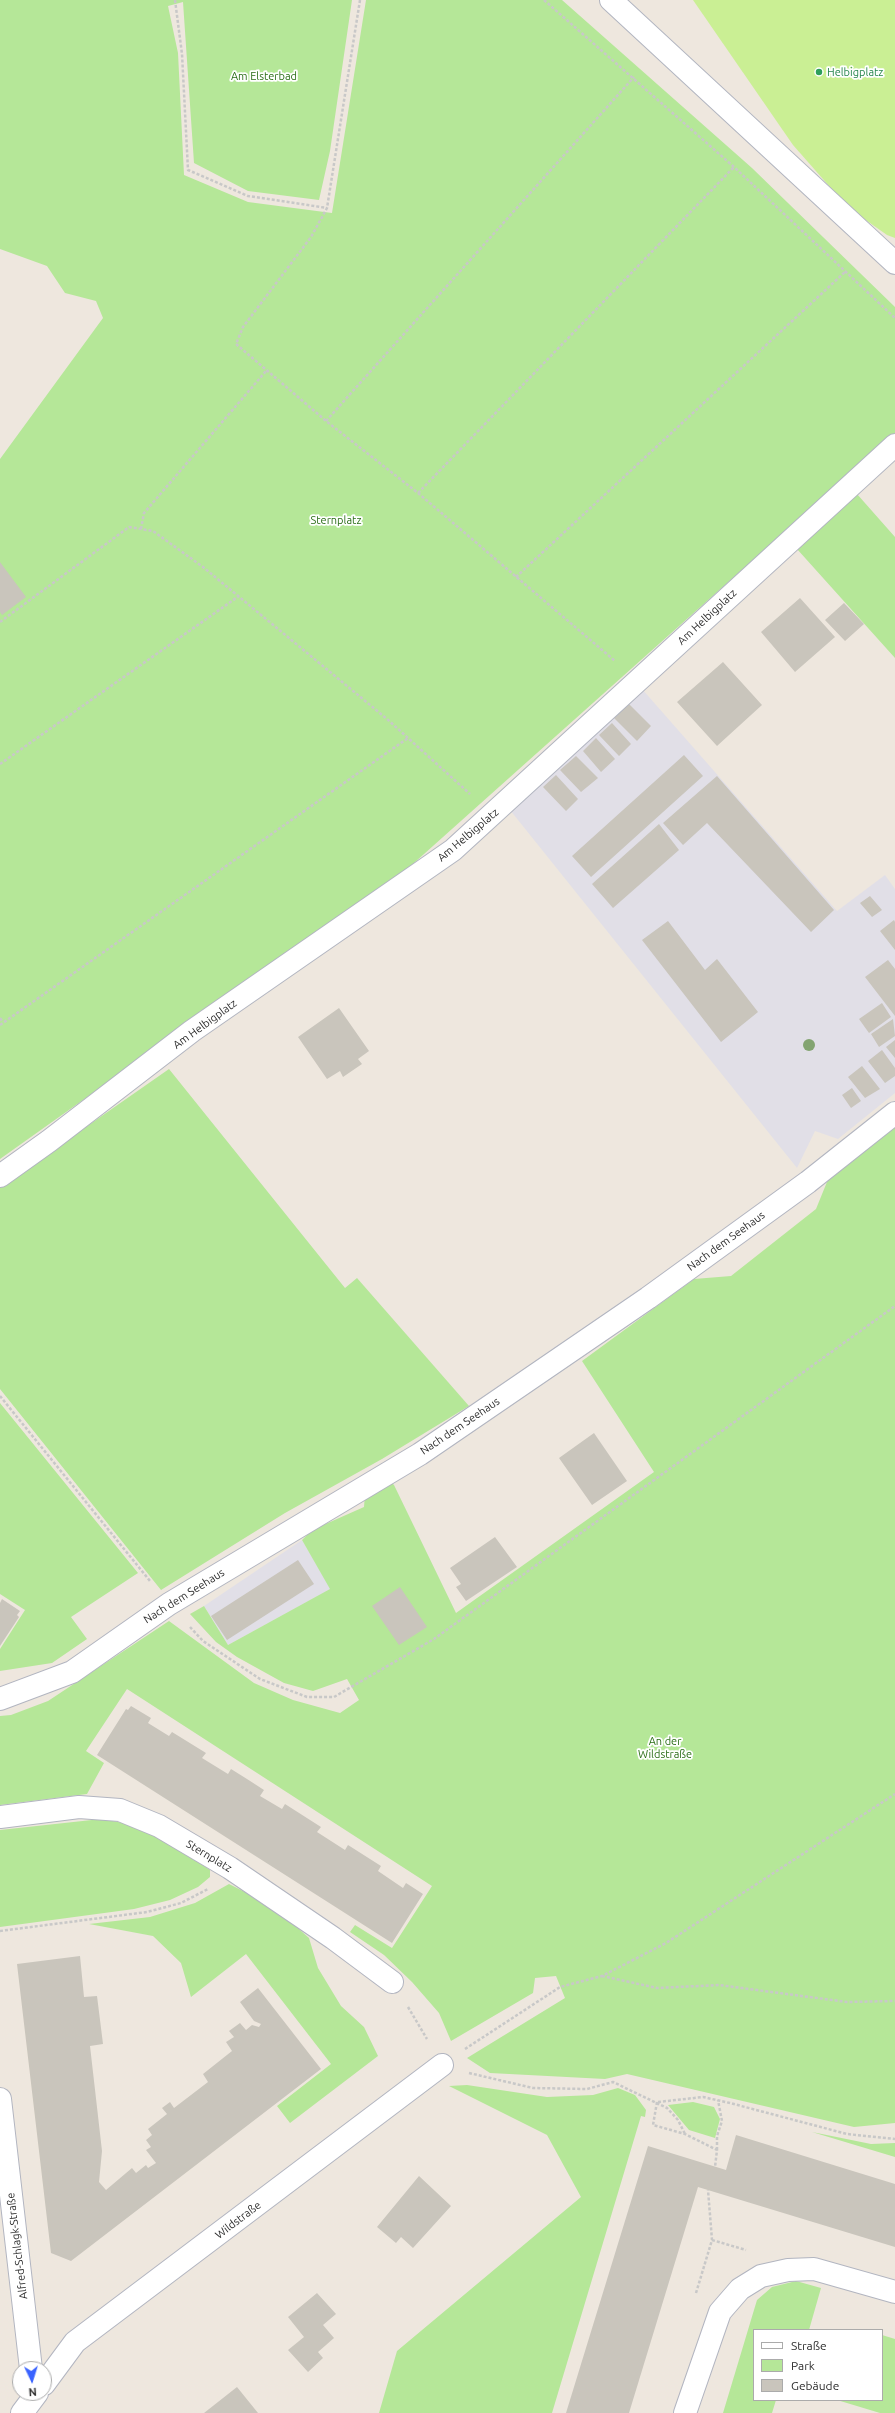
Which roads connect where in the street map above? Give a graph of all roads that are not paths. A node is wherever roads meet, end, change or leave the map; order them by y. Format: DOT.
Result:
graph roads {
  1 [pos="611,0"];
  2 [pos="895,263"];
  3 [pos="895,444"];
  4 [pos="895,1113"];
  5 [pos="0,1176"];
  6 [pos="0,1699"];
  7 [pos="0,1817"];
  8 [pos="392,1982"];
  9 [pos="442,2065"];
  10 [pos="0,2099"];
  11 [pos="895,2292"];
  12 [pos="31,2361"];
  13 [pos="52,2373"];
  14 [pos="686,2413"];
  1 -- 2 [label="street"];
  3 -- 5 [label="street, Am Helbigplatz"];
  4 -- 6 [label="street, Nach dem Seehaus"];
  7 -- 8 [label="street, Sternplatz"];
  9 -- 13 [label="street, Wildstraße"];
  10 -- 12 [label="street, Alfred-Schlagk-Straße"];
  11 -- 14 [label="street"];
}
